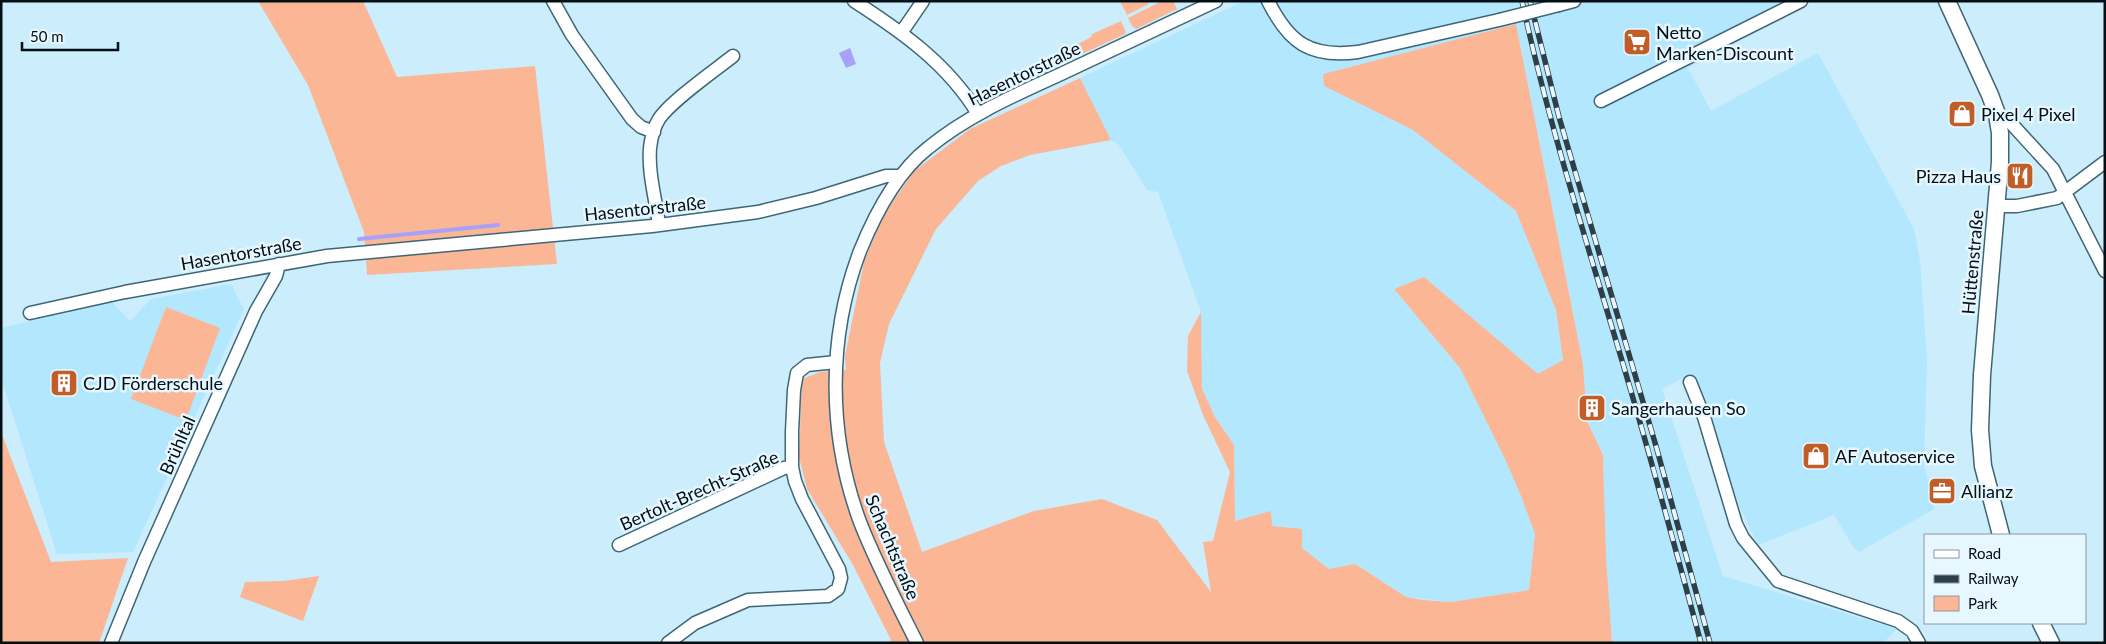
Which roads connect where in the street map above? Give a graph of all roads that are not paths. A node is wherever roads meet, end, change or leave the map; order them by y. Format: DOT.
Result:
graph roads {
  1 [pos="553,1"];
  2 [pos="854,1"];
  3 [pos="923,1"];
  4 [pos="1216,1"];
  5 [pos="1268,1"];
  6 [pos="1574,1"];
  7 [pos="1801,1"];
  8 [pos="1948,1"];
  9 [pos="901,33"];
  10 [pos="733,56"];
  11 [pos="1601,101"];
  12 [pos="978,114"];
  13 [pos="1997,114"];
  14 [pos="654,132"];
  15 [pos="2105,162"];
  16 [pos="901,176"];
  17 [pos="2065,193"];
  18 [pos="1997,206"];
  19 [pos="659,226"];
  20 [pos="280,264"];
  21 [pos="2105,271"];
  22 [pos="30,313"];
  23 [pos="836,362"];
  24 [pos="1690,382"];
  25 [pos="792,467"];
  26 [pos="2001,534"];
  27 [pos="620,546"];
  28 [pos="2042,624"];
  29 [pos="111,643"];
  30 [pos="668,643"];
  31 [pos="916,643"];
  32 [pos="1919,643"];
  33 [pos="2051,643"];
  1 -- 14 [label="street"];
  2 -- 9 [label="street"];
  3 -- 9 [label="street"];
  4 -- 12 [label="street, Hasentorstraße"];
  5 -- 6 [label="street, bridge"];
  7 -- 11 [label="street"];
  8 -- 13 [label="street, Hüttenstraße"];
  9 -- 12 [label="street"];
  10 -- 14 [label="street"];
  12 -- 16 [label="street, Hasentorstraße"];
  13 -- 17 [label="street"];
  13 -- 18 [label="street, Hüttenstraße"];
  14 -- 19 [label="street"];
  15 -- 17 [label="street"];
  16 -- 19 [label="street, Hasentorstraße"];
  16 -- 23 [label="street, Schachtstraße"];
  17 -- 18 [label="street"];
  17 -- 21 [label="street"];
  18 -- 26 [label="street, Hüttenstraße"];
  19 -- 20 [label="street, Hasentorstraße"];
  20 -- 22 [label="street, Hasentorstraße"];
  20 -- 29 [label="street, Brühltal"];
  23 -- 25 [label="street, Bertolt-Brecht-Straße"];
  23 -- 31 [label="street, Schachtstraße"];
  24 -- 32 [label="street"];
  25 -- 27 [label="street, Bertolt-Brecht-Straße"];
  25 -- 30 [label="street, Bertolt-Brecht-Straße"];
  28 -- 33 [label="street"];
}
